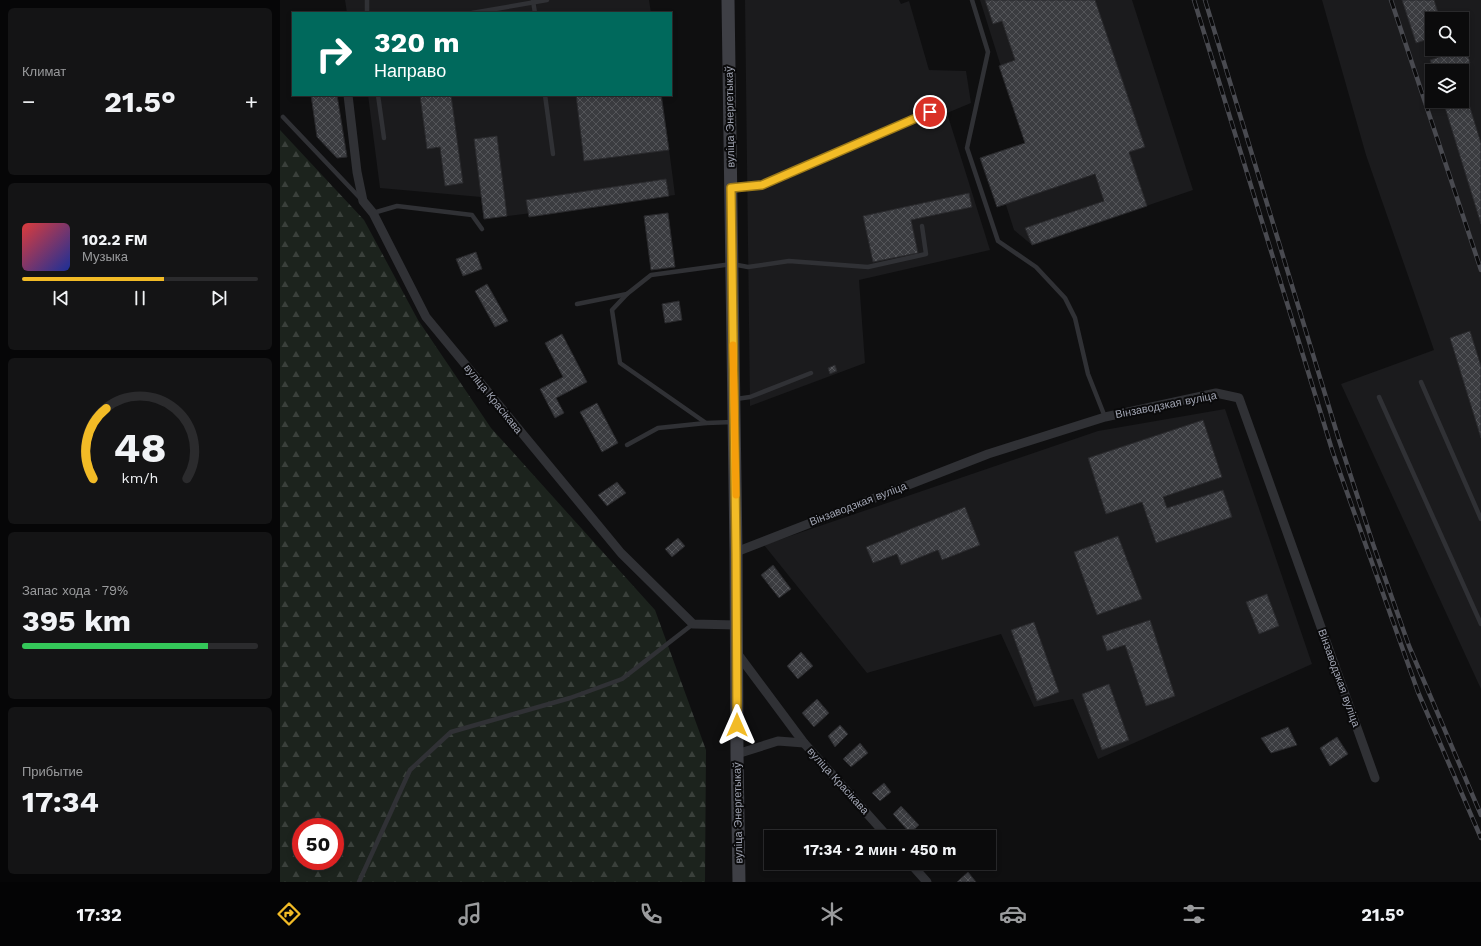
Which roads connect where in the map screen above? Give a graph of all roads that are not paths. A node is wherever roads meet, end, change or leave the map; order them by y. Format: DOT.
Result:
graph roads {
  1 [pos="368,0"];
  2 [pos="547,0"];
  3 [pos="728,0"];
  4 [pos="972,0"];
  5 [pos="533,1"];
  6 [pos="367,12"];
  7 [pos="477,12"];
  8 [pos="535,12"];
  9 [pos="348,96"];
  10 [pos="378,96"];
  11 [pos="545,96"];
  12 [pos="944,106"];
  13 [pos="283,117"];
  14 [pos="384,138"];
  15 [pos="553,154"];
  16 [pos="731,188"];
  17 [pos="363,201"];
  18 [pos="373,213"];
  19 [pos="922,226"];
  20 [pos="482,229"];
  21 [pos="732,264"];
  22 [pos="628,294"];
  23 [pos="577,304"];
  24 [pos="811,372"];
  25 [pos="1421,382"];
  26 [pos="1379,397"];
  27 [pos="734,399"];
  28 [pos="1105,417"];
  29 [pos="735,422"];
  30 [pos="706,424"];
  31 [pos="627,445"];
  32 [pos="1481,519"];
  33 [pos="736,552"];
  34 [pos="693,624"];
  35 [pos="1481,624"];
  36 [pos="737,625"];
  37 [pos="737,653"];
  38 [pos="804,743"];
  39 [pos="737,754"];
  40 [pos="1375,778"];
  41 [pos="882,830"];
  42 [pos="916,870"];
  43 [pos="359,882"];
  44 [pos="739,882"];
  45 [pos="927,882"];
  1 -- 6 [label="lane"];
  2 -- 5 [label="lane"];
  3 -- 16 [label="main road, вуліца Энергетыкаў"];
  4 -- 28 [label="lane"];
  5 -- 7 [label="lane"];
  5 -- 8 [label="lane"];
  9 -- 17 [label="street"];
  10 -- 14 [label="lane"];
  11 -- 15 [label="lane"];
  12 -- 16 [label="lane"];
  13 -- 17 [label="lane"];
  16 -- 21 [label="main road, вуліца Энергетыкаў"];
  17 -- 18 [label="street, вуліца Красікава"];
  18 -- 20 [label="lane"];
  18 -- 34 [label="street, вуліца Красікава"];
  19 -- 21 [label="lane"];
  21 -- 22 [label="lane"];
  21 -- 27 [label="main road, вуліца Энергетыкаў"];
  22 -- 23 [label="lane"];
  22 -- 30 [label="lane"];
  24 -- 27 [label="lane"];
  25 -- 32 [label="lane"];
  26 -- 35 [label="lane"];
  27 -- 29 [label="main road, вуліца Энергетыкаў"];
  28 -- 33 [label="street, Вінзаводзкая вуліца"];
  28 -- 40 [label="street, Вінзаводзкая вуліца"];
  29 -- 30 [label="lane"];
  29 -- 33 [label="main road, вуліца Энергетыкаў"];
  30 -- 31 [label="lane"];
  33 -- 36 [label="main road, вуліца Энергетыкаў"];
  34 -- 36 [label="street"];
  34 -- 43 [label="lane"];
  36 -- 37 [label="main road, вуліца Энергетыкаў"];
  37 -- 38 [label="street, вуліца Красікава"];
  37 -- 39 [label="main road, вуліца Энергетыкаў"];
  38 -- 39 [label="street, вуліца Красікава"];
  38 -- 41 [label="street, вуліца Красікава"];
  39 -- 44 [label="main road, вуліца Энергетыкаў"];
  42 -- 45 [label="street"];
}
